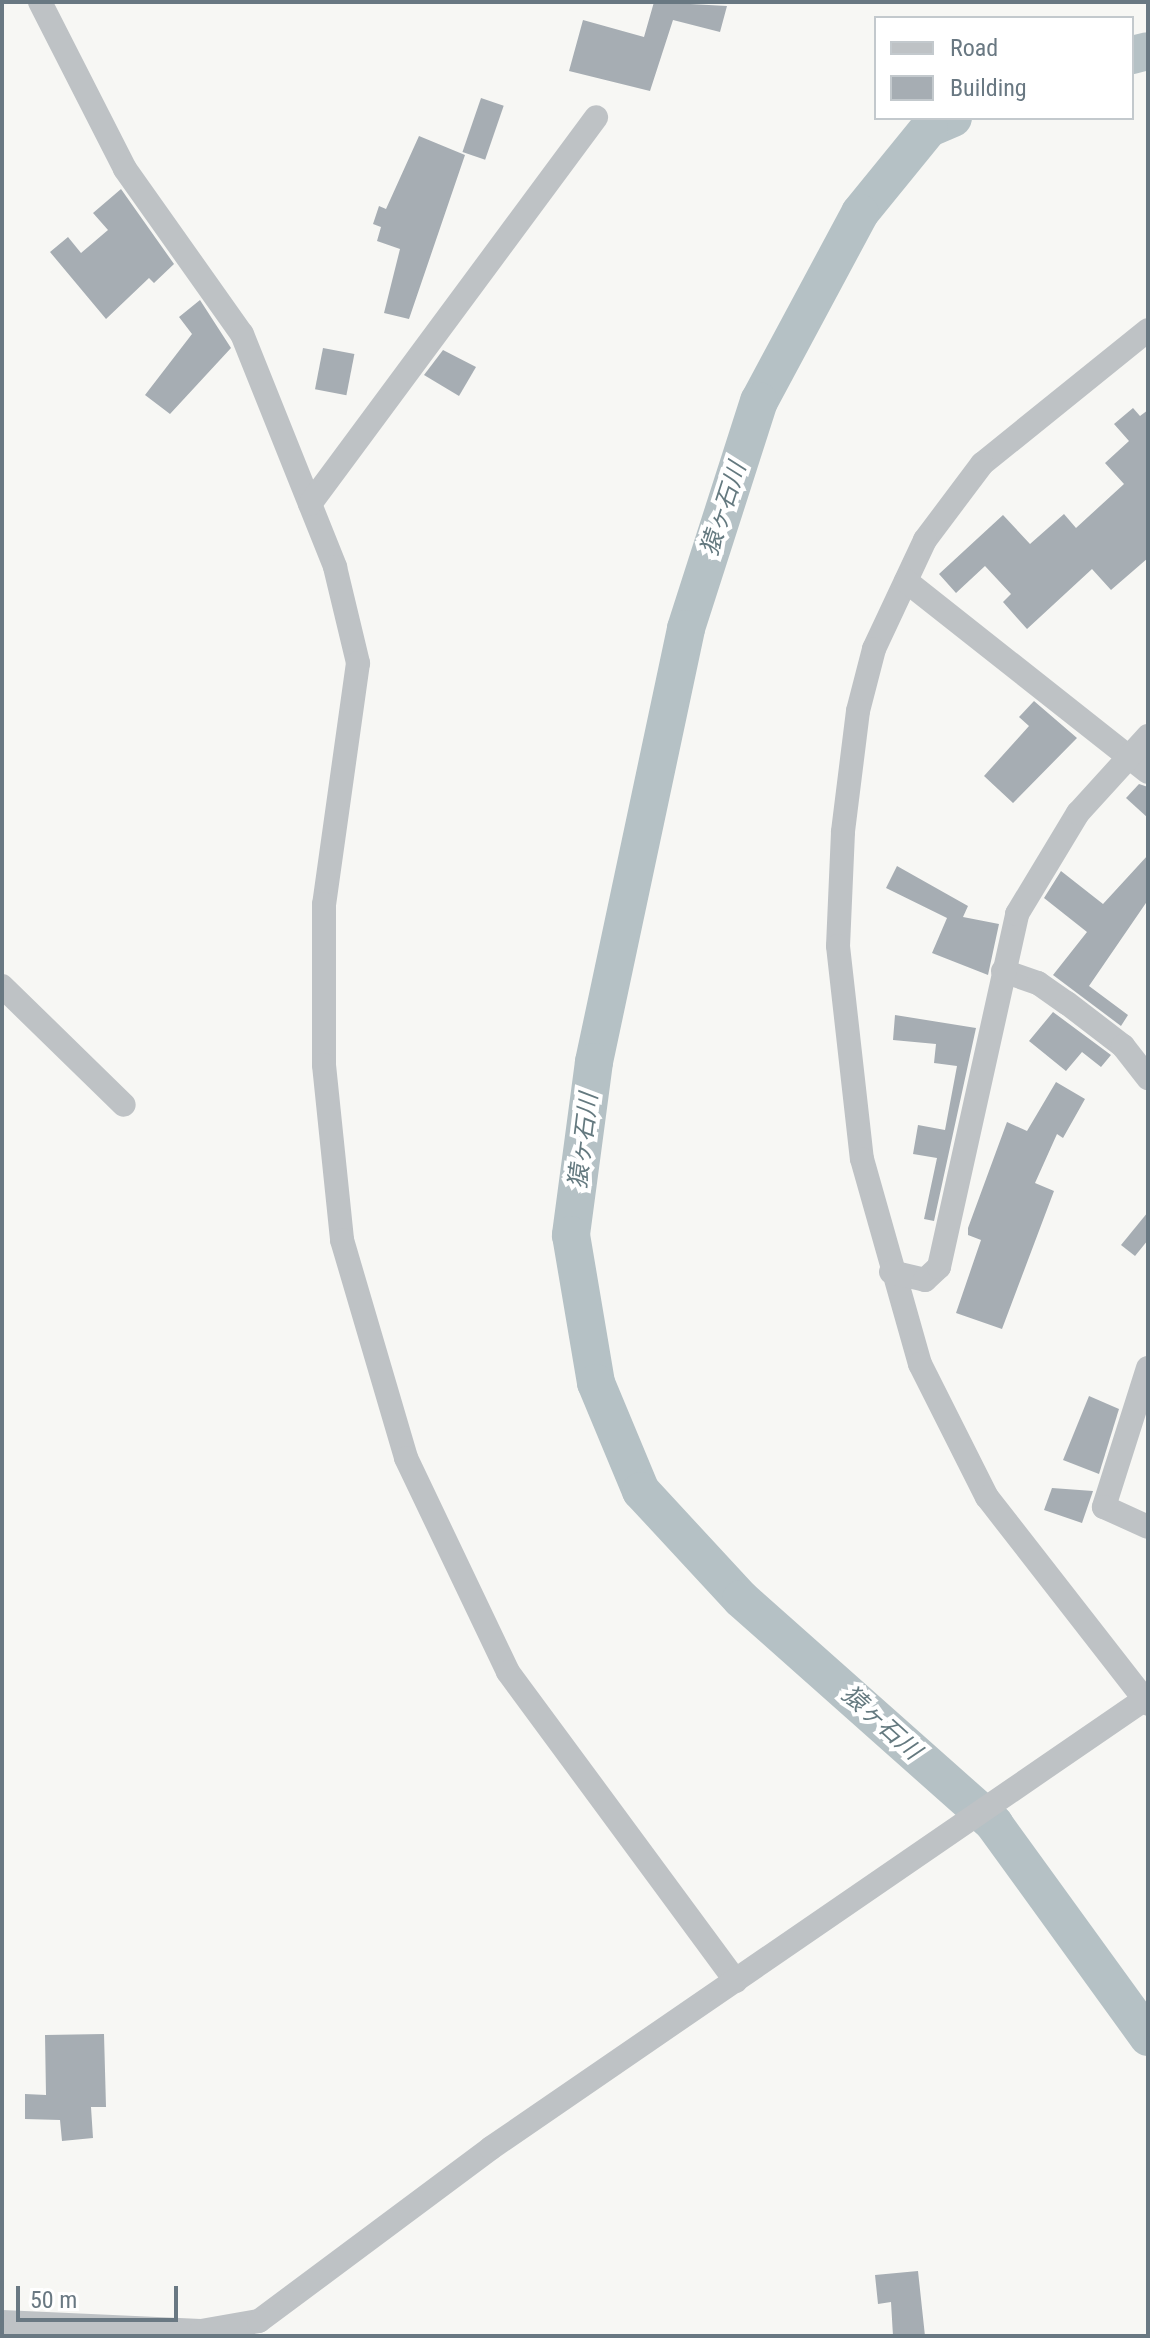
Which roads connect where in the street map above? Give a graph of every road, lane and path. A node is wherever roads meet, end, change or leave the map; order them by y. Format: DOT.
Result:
graph roads {
  1 [pos="40,2"];
  2 [pos="596,117"];
  3 [pos="1148,330"];
  4 [pos="310,504"];
  5 [pos="906,581"];
  6 [pos="1148,736"];
  7 [pos="1127,756"];
  8 [pos="1148,772"];
  9 [pos="1003,971"];
  10 [pos="2,986"];
  11 [pos="1148,1078"];
  12 [pos="124,1105"];
  13 [pos="891,1272"];
  14 [pos="1148,1368"];
  15 [pos="1148,1527"];
  16 [pos="1142,1704"];
  17 [pos="736,1981"];
  18 [pos="2,2322"];
  1 -- 4 [label="street"];
  2 -- 4 [label="street"];
  3 -- 5 [label="street"];
  4 -- 17 [label="street"];
  5 -- 7 [label="street"];
  5 -- 13 [label="street"];
  6 -- 7 [label="street"];
  7 -- 8 [label="street"];
  7 -- 9 [label="street"];
  9 -- 11 [label="street"];
  9 -- 13 [label="street"];
  10 -- 12 [label="street"];
  13 -- 16 [label="street"];
  14 -- 15 [label="street"];
  16 -- 17 [label="street"];
  17 -- 18 [label="street"];
}
